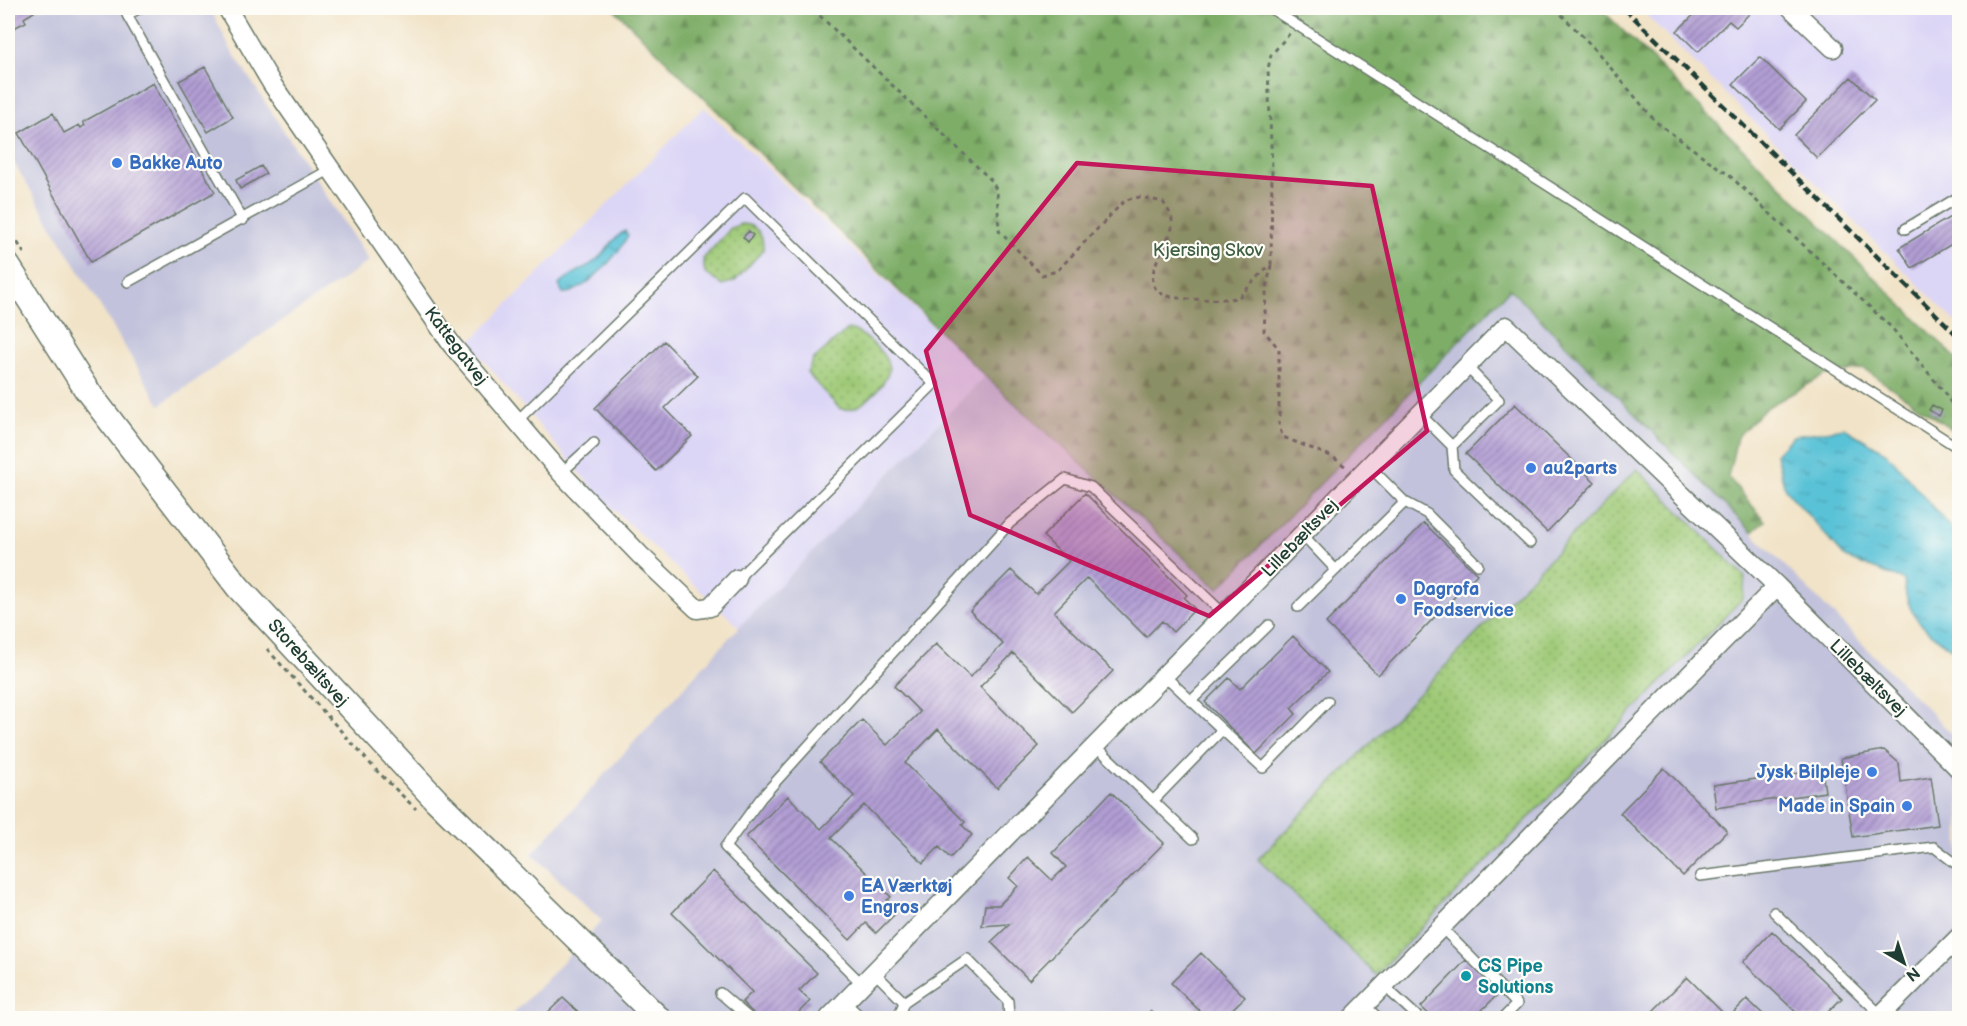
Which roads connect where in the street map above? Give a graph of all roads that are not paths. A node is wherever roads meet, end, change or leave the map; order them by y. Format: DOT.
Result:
graph roads {
  1 [pos="140,8"];
  2 [pos="227,8"];
  3 [pos="1270,8"];
  4 [pos="1791,8"];
  5 [pos="1833,48"];
  6 [pos="331,169"];
  7 [pos="1959,196"];
  8 [pos="243,220"];
  9 [pos="1905,229"];
  10 [pos="18,264"];
  11 [pos="128,282"];
  12 [pos="1467,367"];
  13 [pos="1420,414"];
  14 [pos="516,422"];
  15 [pos="594,443"];
  16 [pos="1452,446"];
  17 [pos="1959,449"];
  18 [pos="1364,472"];
  19 [pos="561,473"];
  20 [pos="1405,502"];
  21 [pos="1303,535"];
  22 [pos="1530,543"];
  23 [pos="1478,565"];
  24 [pos="1336,570"];
  25 [pos="737,579"];
  26 [pos="1777,586"];
  27 [pos="1298,607"];
  28 [pos="1225,615"];
  29 [pos="1269,625"];
  30 [pos="1165,676"];
  31 [pos="1191,701"];
  32 [pos="1328,701"];
  33 [pos="1221,731"];
  34 [pos="1096,746"];
  35 [pos="1959,770"];
  36 [pos="1153,801"];
  37 [pos="1193,839"];
  38 [pos="1959,867"];
  39 [pos="1700,876"];
  40 [pos="1774,912"];
  41 [pos="1441,927"];
  42 [pos="1959,936"];
  43 [pos="868,979"];
  44 [pos="1384,986"];
  45 [pos="720,993"];
  46 [pos="845,1002"];
  47 [pos="904,1002"];
  48 [pos="1358,1012"];
  49 [pos="1880,1017"];
  50 [pos="658,1018"];
  51 [pos="748,1018"];
  52 [pos="829,1018"];
  53 [pos="862,1018"];
  54 [pos="898,1018"];
  55 [pos="1009,1018"];
  56 [pos="1378,1018"];
  57 [pos="1419,1018"];
  58 [pos="1503,1018"];
  1 -- 8 [label="lane"];
  2 -- 6 [label="street, Kattegatvej"];
  3 -- 17 [label="lane"];
  4 -- 5 [label="street"];
  6 -- 8 [label="lane"];
  6 -- 14 [label="street, Kattegatvej"];
  7 -- 9 [label="lane"];
  8 -- 11 [label="lane"];
  10 -- 50 [label="street, Storebæltsvej"];
  12 -- 13 [label="street, Lillebæltsvej"];
  12 -- 16 [label="lane"];
  12 -- 26 [label="street, Lillebæltsvej"];
  13 -- 16 [label="lane"];
  13 -- 18 [label="street, Lillebæltsvej"];
  14 -- 19 [label="street, Kattegatvej"];
  14 -- 25 [label="lane"];
  15 -- 19 [label="lane"];
  16 -- 22 [label="lane"];
  18 -- 20 [label="lane"];
  18 -- 21 [label="street, Lillebæltsvej"];
  19 -- 25 [label="street, Kattegatvej"];
  20 -- 23 [label="lane"];
  20 -- 24 [label="lane"];
  21 -- 24 [label="lane"];
  21 -- 28 [label="street, Lillebæltsvej"];
  24 -- 27 [label="lane"];
  26 -- 35 [label="street, Lillebæltsvej"];
  26 -- 41 [label="street"];
  28 -- 30 [label="street, Lillebæltsvej"];
  28 -- 43 [label="lane"];
  29 -- 31 [label="lane"];
  30 -- 31 [label="lane"];
  30 -- 34 [label="street, Lillebæltsvej"];
  31 -- 33 [label="lane"];
  32 -- 33 [label="lane"];
  33 -- 36 [label="lane"];
  34 -- 36 [label="lane"];
  34 -- 43 [label="street, Lillebæltsvej"];
  36 -- 37 [label="lane"];
  38 -- 39 [label="lane"];
  40 -- 49 [label="lane"];
  41 -- 44 [label="street"];
  41 -- 58 [label="lane"];
  42 -- 49 [label="street"];
  43 -- 46 [label="street, Lillebæltsvej"];
  43 -- 47 [label="lane"];
  44 -- 48 [label="street"];
  44 -- 57 [label="lane"];
  45 -- 51 [label="lane"];
  46 -- 52 [label="street, Lillebæltsvej"];
  46 -- 53 [label="lane"];
  47 -- 54 [label="lane"];
  47 -- 55 [label="lane"];
  48 -- 56 [label="lane"];
}
